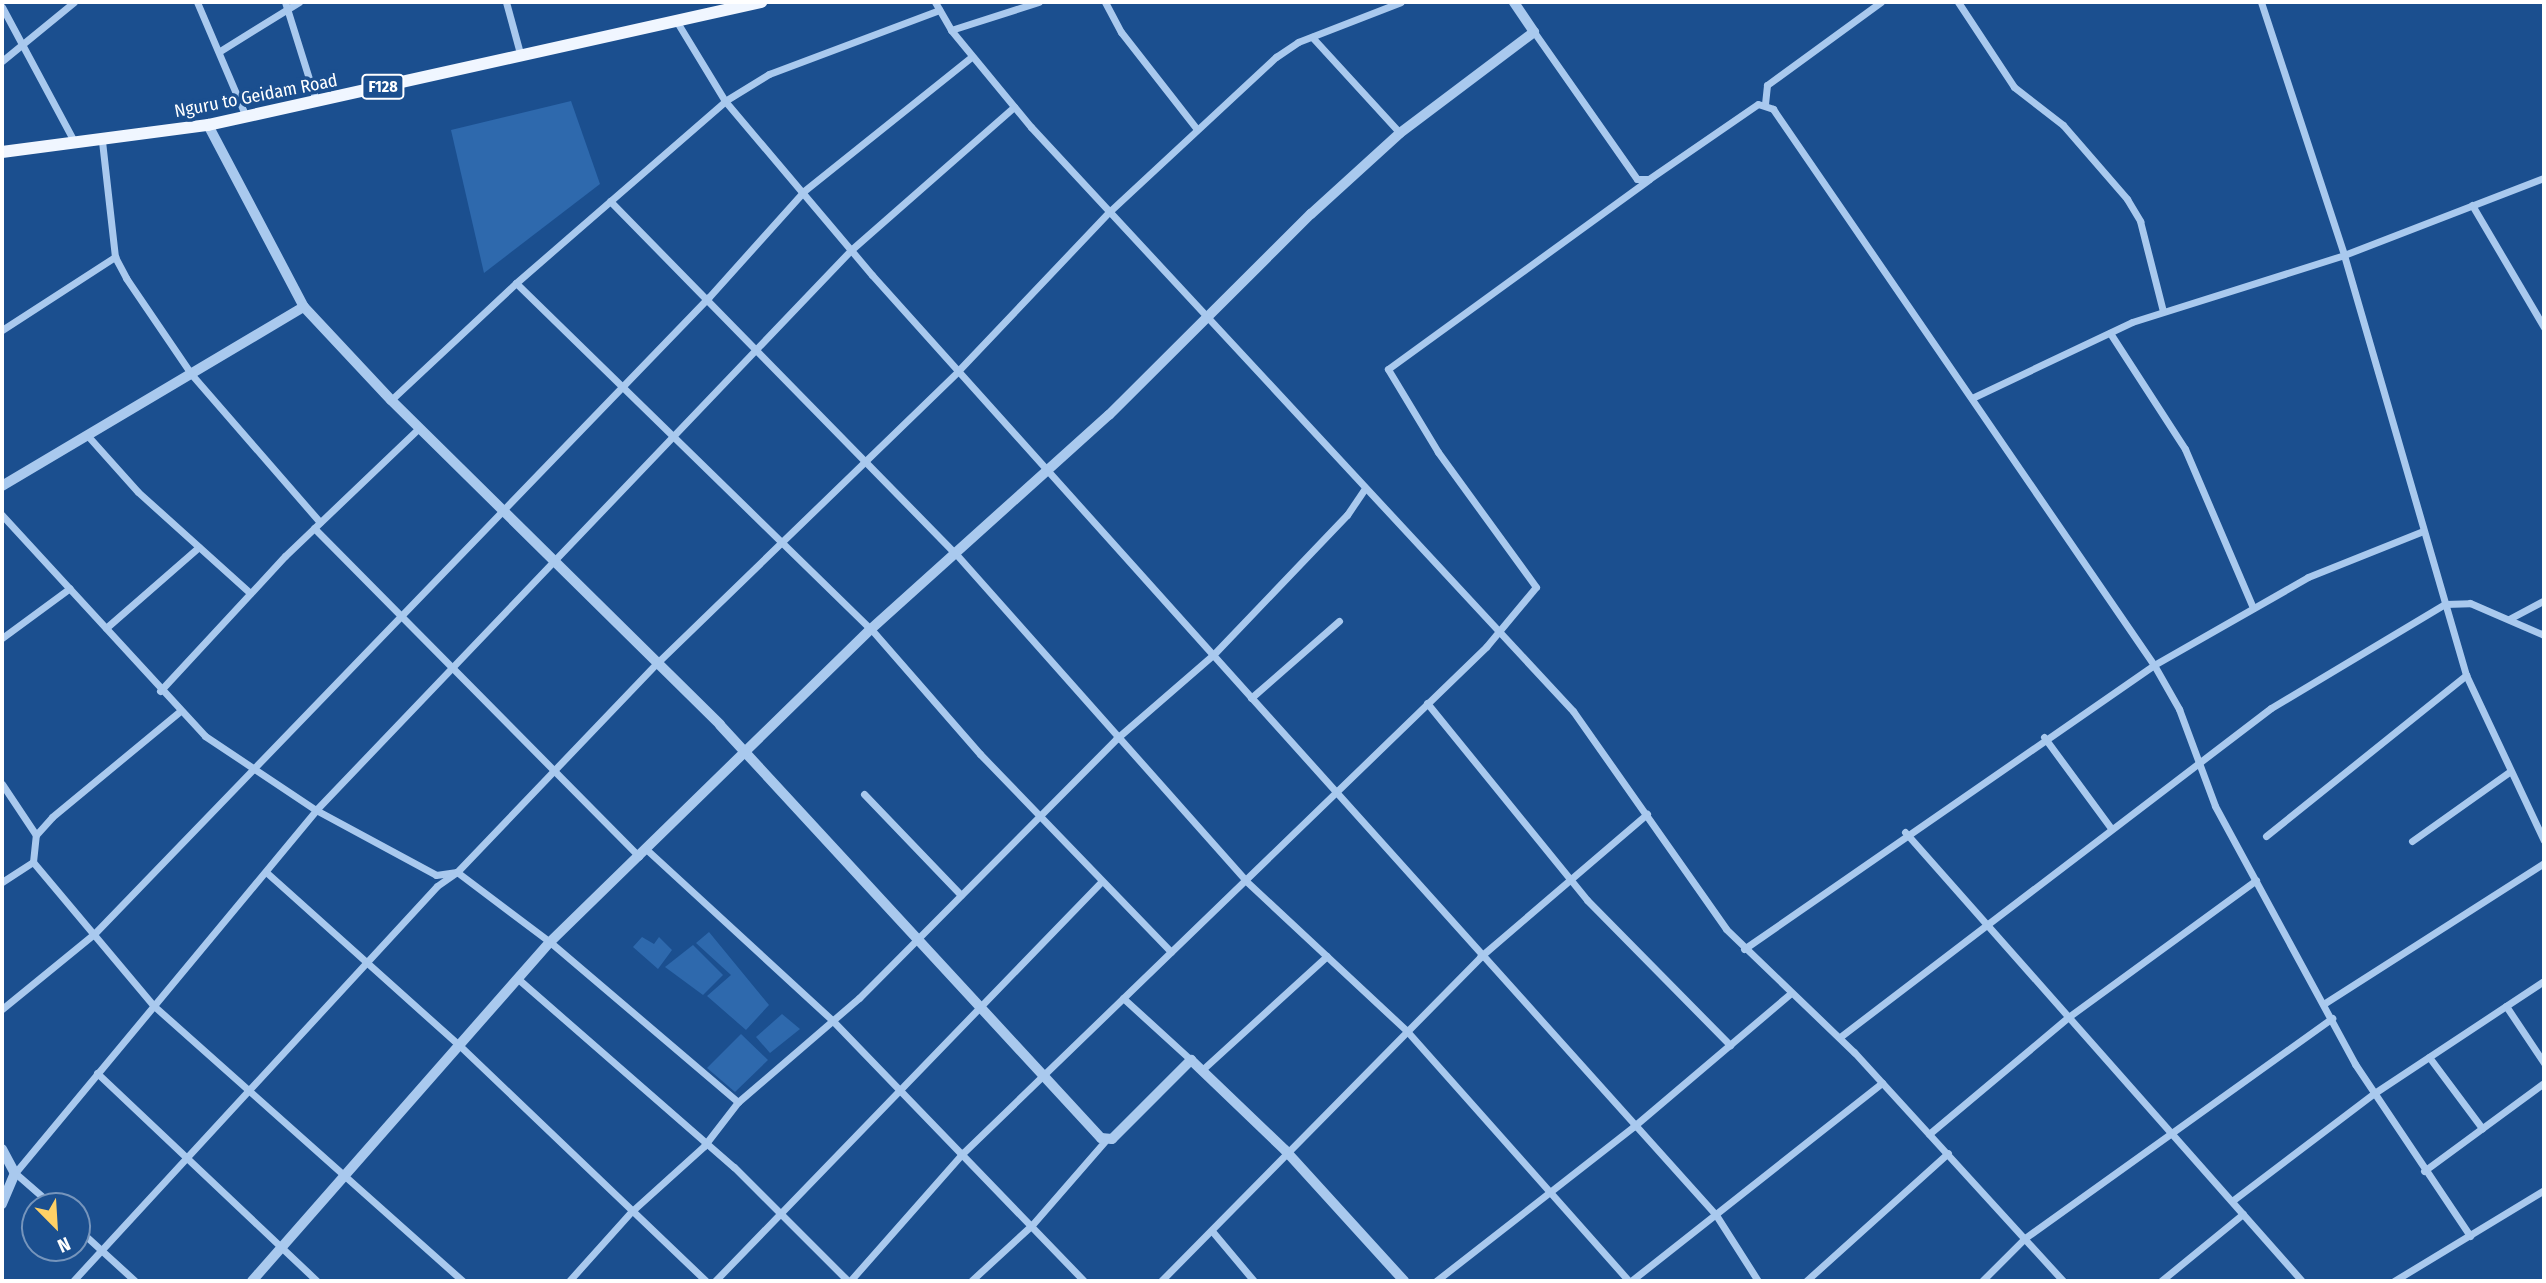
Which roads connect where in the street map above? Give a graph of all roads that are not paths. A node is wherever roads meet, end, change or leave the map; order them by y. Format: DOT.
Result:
graph roads {
  1 [pos="74,2"];
  2 [pos="197,2"];
  3 [pos="299,2"];
  4 [pos="506,2"];
  5 [pos="761,2"];
  6 [pos="935,2"];
  7 [pos="1039,2"];
  8 [pos="1105,2"];
  9 [pos="1401,2"];
  10 [pos="1514,2"];
  11 [pos="1881,2"];
  12 [pos="1958,2"];
  13 [pos="2261,2"];
  14 [pos="286,5"];
  15 [pos="2,6"];
  16 [pos="939,10"];
  17 [pos="677,22"];
  18 [pos="950,30"];
  19 [pos="1534,32"];
  20 [pos="1312,37"];
  21 [pos="24,48"];
  22 [pos="220,51"];
  23 [pos="521,57"];
  24 [pos="971,57"];
  25 [pos="2,61"];
  26 [pos="725,101"];
  27 [pos="316,102"];
  28 [pos="1765,104"];
  29 [pos="1014,107"];
  30 [pos="246,117"];
  31 [pos="208,125"];
  32 [pos="1196,128"];
  33 [pos="1400,134"];
  34 [pos="102,141"];
  35 [pos="75,144"];
  36 [pos="2,152"];
  37 [pos="2544,178"];
  38 [pos="1649,179"];
  39 [pos="804,191"];
  40 [pos="610,201"];
  41 [pos="2472,205"];
  42 [pos="1109,212"];
  43 [pos="851,250"];
  44 [pos="2344,255"];
  45 [pos="115,257"];
  46 [pos="516,283"];
  47 [pos="709,297"];
  48 [pos="304,307"];
  49 [pos="2163,312"];
  50 [pos="1205,318"];
  51 [pos="2544,327"];
  52 [pos="2,330"];
  53 [pos="2110,333"];
  54 [pos="755,349"];
  55 [pos="958,371"];
  56 [pos="192,375"];
  57 [pos="621,385"];
  58 [pos="1972,398"];
  59 [pos="391,400"];
  60 [pos="419,428"];
  61 [pos="87,435"];
  62 [pos="672,435"];
  63 [pos="868,461"];
  64 [pos="1050,470"];
  65 [pos="2,486"];
  66 [pos="1365,488"];
  67 [pos="504,509"];
  68 [pos="2,515"];
  69 [pos="317,525"];
  70 [pos="2423,531"];
  71 [pos="786,543"];
  72 [pos="199,547"];
  73 [pos="956,554"];
  74 [pos="554,558"];
  75 [pos="70,589"];
  76 [pos="250,593"];
  77 [pos="2544,600"];
  78 [pos="2445,604"];
  79 [pos="2253,608"];
  80 [pos="401,614"];
  81 [pos="2509,619"];
  82 [pos="1339,621"];
  83 [pos="106,628"];
  84 [pos="871,629"];
  85 [pos="1498,629"];
  86 [pos="2544,635"];
  87 [pos="2,638"];
  88 [pos="1213,655"];
  89 [pos="657,663"];
  90 [pos="2154,665"];
  91 [pos="453,666"];
  92 [pos="2466,675"];
  93 [pos="160,691"];
  94 [pos="1251,698"];
  95 [pos="1427,703"];
  96 [pos="180,711"];
  97 [pos="2044,737"];
  98 [pos="1116,739"];
  99 [pos="746,753"];
  100 [pos="2197,761"];
  101 [pos="556,768"];
  102 [pos="253,769"];
  103 [pos="2509,772"];
  104 [pos="2,784"];
  105 [pos="1335,792"];
  106 [pos="864,794"];
  107 [pos="316,810"];
  108 [pos="1647,814"];
  109 [pos="1042,816"];
  110 [pos="2110,827"];
  111 [pos="1905,832"];
  112 [pos="36,835"];
  113 [pos="2266,836"];
  114 [pos="2412,841"];
  115 [pos="2544,841"];
  116 [pos="643,852"];
  117 [pos="33,862"];
  118 [pos="2544,863"];
  119 [pos="267,872"];
  120 [pos="457,872"];
  121 [pos="1574,877"];
  122 [pos="1245,880"];
  123 [pos="2256,880"];
  124 [pos="2,882"];
  125 [pos="1101,882"];
  126 [pos="961,895"];
  127 [pos="1981,924"];
  128 [pos="93,934"];
  129 [pos="916,941"];
  130 [pos="550,942"];
  131 [pos="1744,949"];
  132 [pos="1171,952"];
  133 [pos="1327,956"];
  134 [pos="1480,957"];
  135 [pos="367,962"];
  136 [pos="517,978"];
  137 [pos="2544,981"];
  138 [pos="1791,993"];
  139 [pos="1123,998"];
  140 [pos="2325,1003"];
  141 [pos="154,1006"];
  142 [pos="2506,1006"];
  143 [pos="2,1009"];
  144 [pos="979,1010"];
  145 [pos="2067,1018"];
  146 [pos="2332,1018"];
  147 [pos="832,1020"];
  148 [pos="1406,1031"];
  149 [pos="1839,1037"];
  150 [pos="459,1045"];
  151 [pos="1730,1045"];
  152 [pos="2429,1057"];
  153 [pos="1191,1060"];
  154 [pos="2544,1063"];
  155 [pos="1202,1070"];
  156 [pos="97,1073"];
  157 [pos="1041,1077"];
  158 [pos="1882,1083"];
  159 [pos="2544,1083"];
  160 [pos="251,1091"];
  161 [pos="902,1091"];
  162 [pos="2374,1094"];
  163 [pos="738,1102"];
  164 [pos="1633,1127"];
  165 [pos="2482,1128"];
  166 [pos="2171,1132"];
  167 [pos="1929,1134"];
  168 [pos="1105,1141"];
  169 [pos="704,1146"];
  170 [pos="2,1149"];
  171 [pos="1285,1150"];
  172 [pos="963,1153"];
  173 [pos="1948,1153"];
  174 [pos="187,1159"];
  175 [pos="2424,1171"];
  176 [pos="15,1173"];
  177 [pos="344,1174"];
  178 [pos="2544,1190"];
  179 [pos="37,1192"];
  180 [pos="1548,1194"];
  181 [pos="2232,1201"];
  182 [pos="2,1204"];
  183 [pos="631,1212"];
  184 [pos="2243,1214"];
  185 [pos="1716,1215"];
  186 [pos="781,1216"];
  187 [pos="1032,1225"];
  188 [pos="1212,1231"];
  189 [pos="2470,1236"];
  190 [pos="2025,1238"];
  191 [pos="91,1241"];
  192 [pos="100,1249"];
  193 [pos="280,1249"];
  194 [pos="73,1281"];
  195 [pos="135,1281"];
  196 [pos="252,1281"];
  197 [pos="317,1281"];
  198 [pos="463,1281"];
  199 [pos="569,1281"];
  200 [pos="706,1281"];
  201 [pos="715,1281"];
  202 [pos="849,1281"];
  203 [pos="971,1281"];
  204 [pos="1084,1281"];
  205 [pos="1161,1281"];
  206 [pos="1254,1281"];
  207 [pos="1404,1281"];
  208 [pos="1436,1281"];
  209 [pos="1630,1281"];
  210 [pos="1758,1281"];
  211 [pos="1806,1281"];
  212 [pos="1982,1281"];
  213 [pos="2063,1281"];
  214 [pos="2161,1281"];
  215 [pos="2302,1281"];
  216 [pos="2394,1281"];
  1 -- 21 [label="street"];
  2 -- 22 [label="street"];
  3 -- 14 [label="street"];
  4 -- 23 [label="street"];
  5 -- 17 [label="main road, Nguru to Geidam Road / F128"];
  6 -- 16 [label="street"];
  7 -- 18 [label="street"];
  8 -- 32 [label="street"];
  9 -- 20 [label="street"];
  10 -- 19 [label="street"];
  11 -- 28 [label="street"];
  12 -- 49 [label="street"];
  13 -- 44 [label="street"];
  14 -- 22 [label="street"];
  14 -- 27 [label="street"];
  15 -- 21 [label="street"];
  16 -- 18 [label="street"];
  16 -- 26 [label="street"];
  17 -- 23 [label="main road, Nguru to Geidam Road / F128"];
  17 -- 26 [label="street"];
  18 -- 24 [label="street"];
  19 -- 33 [label="street"];
  19 -- 38 [label="street"];
  20 -- 32 [label="street"];
  20 -- 33 [label="street"];
  21 -- 25 [label="street"];
  21 -- 35 [label="street"];
  22 -- 30 [label="street"];
  23 -- 27 [label="main road, Nguru to Geidam Road / F128"];
  24 -- 29 [label="street"];
  24 -- 39 [label="street"];
  26 -- 39 [label="street"];
  26 -- 40 [label="street"];
  27 -- 30 [label="main road, Nguru to Geidam Road / F128"];
  28 -- 38 [label="street"];
  28 -- 58 [label="street"];
  29 -- 42 [label="street"];
  29 -- 43 [label="street"];
  30 -- 31 [label="main road, Nguru to Geidam Road / F128"];
  31 -- 34 [label="main road, Nguru to Geidam Road / F128"];
  31 -- 48 [label="street"];
  32 -- 42 [label="street"];
  33 -- 50 [label="street"];
  34 -- 35 [label="main road, Nguru to Geidam Road / F128"];
  34 -- 45 [label="street"];
  35 -- 36 [label="main road, Nguru to Geidam Road / F128"];
  37 -- 41 [label="street"];
  38 -- 85 [label="street"];
  39 -- 43 [label="street"];
  39 -- 47 [label="street"];
  40 -- 46 [label="street"];
  40 -- 47 [label="street"];
  41 -- 44 [label="street"];
  41 -- 51 [label="street"];
  42 -- 50 [label="street"];
  42 -- 55 [label="street"];
  43 -- 54 [label="street"];
  43 -- 55 [label="street"];
  44 -- 49 [label="street"];
  44 -- 70 [label="street"];
  45 -- 52 [label="street"];
  45 -- 56 [label="street"];
  46 -- 57 [label="street"];
  46 -- 59 [label="street"];
  47 -- 54 [label="street"];
  47 -- 57 [label="street"];
  48 -- 56 [label="street"];
  48 -- 59 [label="street"];
  49 -- 53 [label="street"];
  50 -- 64 [label="street"];
  50 -- 66 [label="street"];
  53 -- 58 [label="street"];
  53 -- 79 [label="street"];
  54 -- 62 [label="street"];
  54 -- 63 [label="street"];
  55 -- 63 [label="street"];
  55 -- 64 [label="street"];
  56 -- 61 [label="street"];
  56 -- 69 [label="street"];
  57 -- 62 [label="street"];
  57 -- 67 [label="street"];
  58 -- 90 [label="street"];
  59 -- 60 [label="street"];
  60 -- 67 [label="street"];
  60 -- 69 [label="street"];
  61 -- 65 [label="street"];
  61 -- 72 [label="street"];
  62 -- 71 [label="street"];
  62 -- 74 [label="street"];
  63 -- 71 [label="street"];
  63 -- 73 [label="street"];
  64 -- 73 [label="street"];
  64 -- 88 [label="street"];
  66 -- 85 [label="street"];
  66 -- 88 [label="street"];
  67 -- 74 [label="street"];
  67 -- 80 [label="street"];
  68 -- 75 [label="street"];
  69 -- 76 [label="street"];
  69 -- 80 [label="street"];
  70 -- 78 [label="street"];
  70 -- 79 [label="street"];
  71 -- 84 [label="street"];
  71 -- 89 [label="street"];
  72 -- 76 [label="street"];
  72 -- 83 [label="street"];
  73 -- 84 [label="street"];
  73 -- 98 [label="street"];
  74 -- 89 [label="street"];
  74 -- 91 [label="street"];
  75 -- 83 [label="street"];
  75 -- 87 [label="street"];
  76 -- 93 [label="street"];
  77 -- 81 [label="street"];
  78 -- 81 [label="street"];
  78 -- 92 [label="street"];
  78 -- 100 [label="street"];
  79 -- 90 [label="street"];
  80 -- 91 [label="street"];
  80 -- 102 [label="street"];
  81 -- 86 [label="street"];
  82 -- 94 [label="street"];
  83 -- 93 [label="street"];
  84 -- 99 [label="street"];
  84 -- 109 [label="street"];
  85 -- 95 [label="street"];
  85 -- 108 [label="street"];
  88 -- 94 [label="street"];
  88 -- 98 [label="street"];
  89 -- 99 [label="street"];
  89 -- 101 [label="street"];
  90 -- 97 [label="street"];
  90 -- 100 [label="street"];
  91 -- 101 [label="street"];
  91 -- 107 [label="street"];
  92 -- 103 [label="street"];
  92 -- 113 [label="street"];
  93 -- 96 [label="street"];
  94 -- 105 [label="street"];
  95 -- 105 [label="street"];
  95 -- 121 [label="street"];
  96 -- 102 [label="street"];
  96 -- 112 [label="street"];
  97 -- 110 [label="street"];
  97 -- 111 [label="street"];
  98 -- 109 [label="street"];
  98 -- 122 [label="street"];
  99 -- 116 [label="street"];
  99 -- 129 [label="street"];
  100 -- 110 [label="street"];
  100 -- 123 [label="street"];
  101 -- 116 [label="street"];
  101 -- 120 [label="street"];
  102 -- 107 [label="street"];
  102 -- 128 [label="street"];
  103 -- 114 [label="street"];
  103 -- 115 [label="street"];
  104 -- 112 [label="street"];
  105 -- 122 [label="street"];
  105 -- 134 [label="street"];
  106 -- 126 [label="street"];
  107 -- 119 [label="street"];
  107 -- 120 [label="street"];
  108 -- 121 [label="street"];
  108 -- 131 [label="street"];
  109 -- 125 [label="street"];
  109 -- 126 [label="street"];
  110 -- 127 [label="street"];
  111 -- 127 [label="street"];
  111 -- 131 [label="street"];
  112 -- 117 [label="street"];
  116 -- 130 [label="street"];
  116 -- 147 [label="street"];
  117 -- 124 [label="street"];
  117 -- 128 [label="street"];
  118 -- 140 [label="street"];
  119 -- 135 [label="street"];
  119 -- 141 [label="street"];
  120 -- 130 [label="street"];
  120 -- 135 [label="street"];
  121 -- 134 [label="street"];
  121 -- 151 [label="street"];
  122 -- 132 [label="street"];
  122 -- 133 [label="street"];
  123 -- 140 [label="street"];
  123 -- 145 [label="street"];
  125 -- 132 [label="street"];
  125 -- 144 [label="street"];
  126 -- 129 [label="street"];
  127 -- 145 [label="street"];
  127 -- 149 [label="street"];
  128 -- 141 [label="street"];
  128 -- 143 [label="street"];
  129 -- 144 [label="street"];
  129 -- 147 [label="street"];
  130 -- 136 [label="street"];
  130 -- 163 [label="street"];
  131 -- 138 [label="street"];
  132 -- 139 [label="street"];
  133 -- 148 [label="street"];
  133 -- 155 [label="street"];
  134 -- 148 [label="street"];
  134 -- 164 [label="street"];
  135 -- 150 [label="street"];
  135 -- 160 [label="street"];
  136 -- 150 [label="street"];
  136 -- 169 [label="street"];
  137 -- 142 [label="street"];
  138 -- 149 [label="street"];
  138 -- 151 [label="street"];
  139 -- 153 [label="street"];
  139 -- 157 [label="street"];
  140 -- 146 [label="street"];
  141 -- 156 [label="street"];
  141 -- 160 [label="street"];
  142 -- 152 [label="street"];
  142 -- 154 [label="street"];
  144 -- 157 [label="street"];
  144 -- 161 [label="street"];
  145 -- 166 [label="street"];
  145 -- 167 [label="street"];
  146 -- 162 [label="street"];
  146 -- 166 [label="street"];
  147 -- 161 [label="street"];
  147 -- 163 [label="street"];
  148 -- 171 [label="street"];
  148 -- 180 [label="street"];
  149 -- 158 [label="street"];
  150 -- 177 [label="street"];
  150 -- 183 [label="street"];
  151 -- 164 [label="street"];
  152 -- 162 [label="street"];
  152 -- 165 [label="street"];
  153 -- 155 [label="street"];
  153 -- 168 [label="street"];
  155 -- 171 [label="street"];
  156 -- 174 [label="street"];
  156 -- 176 [label="street"];
  157 -- 168 [label="street"];
  157 -- 172 [label="street"];
  158 -- 167 [label="street"];
  158 -- 185 [label="street"];
  159 -- 165 [label="street"];
  160 -- 174 [label="street"];
  160 -- 177 [label="street"];
  161 -- 172 [label="street"];
  161 -- 186 [label="street"];
  162 -- 175 [label="street"];
  162 -- 181 [label="street"];
  163 -- 169 [label="street"];
  164 -- 180 [label="street"];
  164 -- 185 [label="street"];
  165 -- 175 [label="street"];
  166 -- 181 [label="street"];
  166 -- 190 [label="street"];
  167 -- 173 [label="street"];
  168 -- 187 [label="street"];
  169 -- 183 [label="street"];
  169 -- 186 [label="street"];
  170 -- 176 [label="street"];
  171 -- 188 [label="street"];
  171 -- 207 [label="street"];
  172 -- 187 [label="street"];
  172 -- 202 [label="street"];
  173 -- 190 [label="street"];
  173 -- 211 [label="street"];
  174 -- 192 [label="street"];
  174 -- 193 [label="street"];
  175 -- 189 [label="street"];
  176 -- 179 [label="street"];
  176 -- 182 [label="street"];
  177 -- 193 [label="street"];
  177 -- 198 [label="street"];
  178 -- 189 [label="street"];
  180 -- 208 [label="street"];
  180 -- 209 [label="street"];
  181 -- 184 [label="street"];
  183 -- 199 [label="street"];
  183 -- 200 [label="street"];
  184 -- 214 [label="street"];
  184 -- 215 [label="street"];
  185 -- 209 [label="street"];
  185 -- 210 [label="street"];
  186 -- 201 [label="street"];
  186 -- 202 [label="street"];
  187 -- 203 [label="street"];
  187 -- 204 [label="street"];
  188 -- 205 [label="street"];
  188 -- 206 [label="street"];
  189 -- 216 [label="street"];
  190 -- 212 [label="street"];
  190 -- 213 [label="street"];
  191 -- 192 [label="street"];
  192 -- 194 [label="street"];
  192 -- 195 [label="street"];
  193 -- 196 [label="street"];
  193 -- 197 [label="street"];
}
